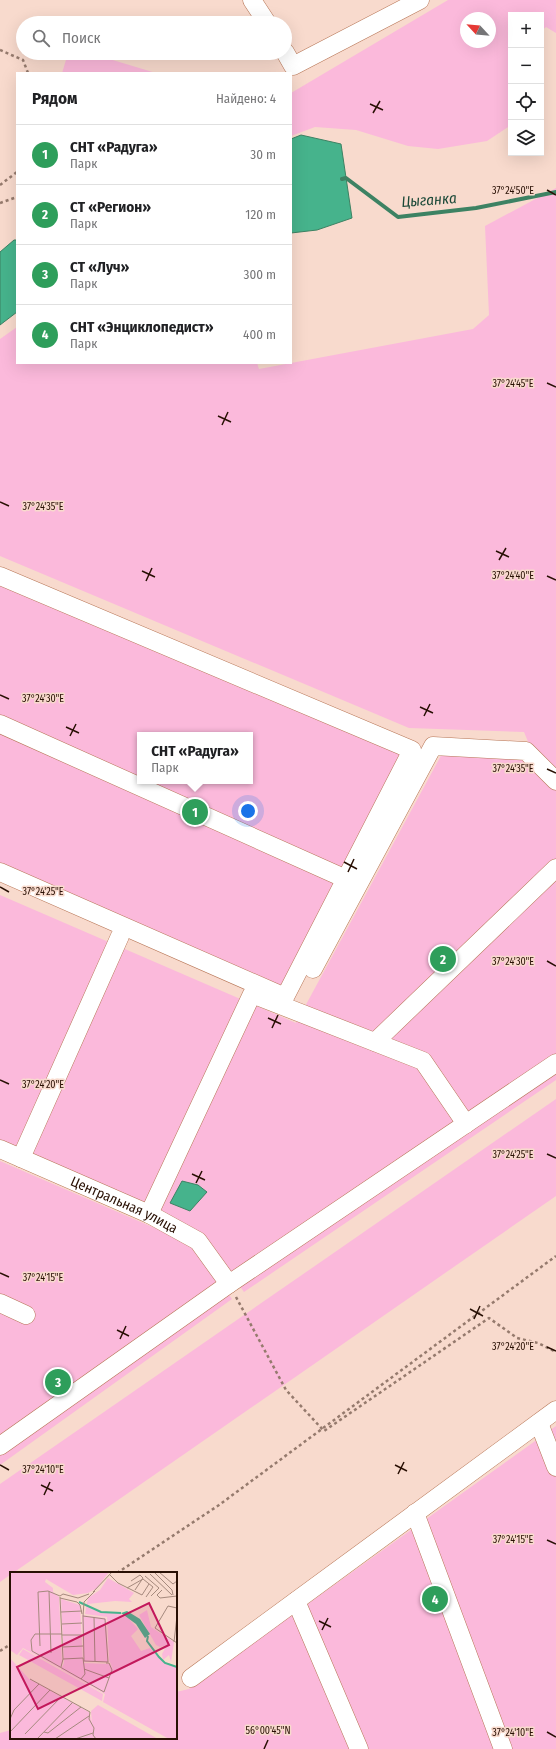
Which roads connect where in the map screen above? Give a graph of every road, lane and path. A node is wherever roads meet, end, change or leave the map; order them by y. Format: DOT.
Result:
graph roads {
  1 [pos="252,0"];
  2 [pos="420,0"];
  3 [pos="262,16"];
  4 [pos="0,50"];
  5 [pos="16,57"];
  6 [pos="23,60"];
  7 [pos="290,60"];
  8 [pos="28,72"];
  9 [pos="16,173"];
  10 [pos="0,185"];
  11 [pos="16,197"];
  12 [pos="0,203"];
  13 [pos="0,576"];
  14 [pos="0,724"];
  15 [pos="556,781"];
  16 [pos="556,868"];
  17 [pos="0,872"];
  18 [pos="346,879"];
  19 [pos="0,882"];
  20 [pos="120,936"];
  21 [pos="252,994"];
  22 [pos="291,1010"];
  23 [pos="375,1042"];
  24 [pos="556,1063"];
  25 [pos="466,1124"];
  26 [pos="0,1149"];
  27 [pos="21,1158"];
  28 [pos="149,1214"];
  29 [pos="556,1256"];
  30 [pos="229,1284"];
  31 [pos="0,1303"];
  32 [pos="26,1315"];
  33 [pos="556,1352"];
  34 [pos="556,1410"];
  35 [pos="539,1423"];
  36 [pos="322,1429"];
  37 [pos="0,1446"];
  38 [pos="556,1467"];
  39 [pos="415,1513"];
  40 [pos="118,1572"];
  41 [pos="296,1601"];
  42 [pos="10,1645"];
  43 [pos="0,1651"];
  44 [pos="191,1678"];
  45 [pos="359,1749"];
  46 [pos="503,1749"];
  1 -- 3 [label="street"];
  2 -- 7 [label="street"];
  4 -- 5 [label="path"];
  6 -- 8 [label="path"];
  9 -- 10 [label="path"];
  11 -- 12 [label="path"];
  13 -- 18 [label="street"];
  14 -- 18 [label="street"];
  15 -- 22 [label="street"];
  16 -- 23 [label="street"];
  17 -- 18 [label="street"];
  19 -- 20 [label="street"];
  20 -- 21 [label="street"];
  20 -- 27 [label="street"];
  21 -- 22 [label="street"];
  21 -- 28 [label="street"];
  22 -- 23 [label="street"];
  23 -- 25 [label="street"];
  24 -- 25 [label="street"];
  25 -- 30 [label="street"];
  26 -- 27 [label="street, Центральная улица"];
  27 -- 28 [label="street, Центральная улица"];
  28 -- 30 [label="street, Центральная улица"];
  29 -- 36 [label="path"];
  30 -- 36 [label="path"];
  30 -- 37 [label="street"];
  31 -- 32 [label="street"];
  33 -- 36 [label="path"];
  34 -- 35 [label="street"];
  35 -- 38 [label="street"];
  35 -- 39 [label="street"];
  36 -- 40 [label="path"];
  39 -- 41 [label="street"];
  39 -- 46 [label="street"];
  41 -- 44 [label="street"];
  41 -- 45 [label="street"];
  42 -- 43 [label="path"];
}
